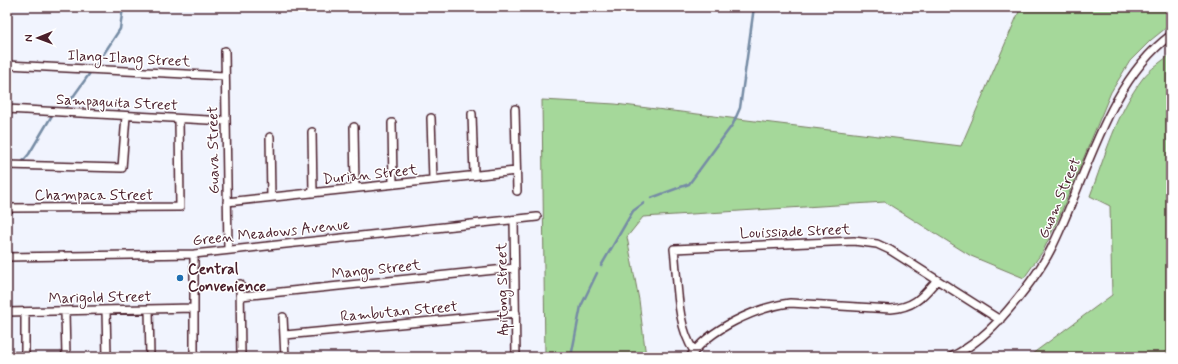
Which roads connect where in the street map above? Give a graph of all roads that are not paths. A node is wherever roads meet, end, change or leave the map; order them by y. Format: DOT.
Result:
graph roads {
  1 [pos="1171,35"];
  2 [pos="225,51"];
  3 [pos="7,65"];
  4 [pos="225,76"];
  5 [pos="7,109"];
  6 [pos="515,109"];
  7 [pos="472,114"];
  8 [pos="126,116"];
  9 [pos="179,118"];
  10 [pos="431,118"];
  11 [pos="226,121"];
  12 [pos="392,123"];
  13 [pos="354,127"];
  14 [pos="312,132"];
  15 [pos="270,137"];
  16 [pos="7,165"];
  17 [pos="516,171"];
  18 [pos="474,175"];
  19 [pos="433,180"];
  20 [pos="393,184"];
  21 [pos="355,188"];
  22 [pos="517,191"];
  23 [pos="313,193"];
  24 [pos="272,197"];
  25 [pos="227,202"];
  26 [pos="7,208"];
  27 [pos="537,217"];
  28 [pos="514,220"];
  29 [pos="228,249"];
  30 [pos="194,254"];
  31 [pos="7,257"];
  32 [pos="515,268"];
  33 [pos="937,280"];
  34 [pos="240,284"];
  35 [pos="240,296"];
  36 [pos="194,308"];
  37 [pos="149,309"];
  38 [pos="106,310"];
  39 [pos="65,311"];
  40 [pos="7,312"];
  41 [pos="25,312"];
  42 [pos="516,313"];
  43 [pos="283,317"];
  44 [pos="1000,320"];
  45 [pos="285,335"];
  46 [pos="692,354"];
  47 [pos="7,356"];
  48 [pos="25,356"];
  49 [pos="66,357"];
  50 [pos="107,357"];
  51 [pos="150,357"];
  52 [pos="194,357"];
  53 [pos="241,357"];
  54 [pos="285,357"];
  55 [pos="516,357"];
  56 [pos="951,357"];
  1 -- 44 [label="street, Guam Street"];
  2 -- 4 [label="street, Guava Street"];
  3 -- 4 [label="street, Ilang-Ilang Street"];
  4 -- 11 [label="street, Guava Street"];
  5 -- 8 [label="street, Sampaguita Street"];
  6 -- 17 [label="street"];
  7 -- 18 [label="street"];
  8 -- 9 [label="street, Sampaguita Street"];
  8 -- 16 [label="street"];
  9 -- 11 [label="street, Sampaguita Street"];
  9 -- 26 [label="street, Champaca Street"];
  10 -- 19 [label="street"];
  11 -- 25 [label="street, Guava Street"];
  12 -- 20 [label="street"];
  13 -- 21 [label="street"];
  14 -- 23 [label="street"];
  15 -- 24 [label="street"];
  17 -- 18 [label="street, Durian Street"];
  17 -- 22 [label="street"];
  18 -- 19 [label="street, Durian Street"];
  19 -- 20 [label="street, Durian Street"];
  20 -- 21 [label="street, Durian Street"];
  21 -- 23 [label="street, Durian Street"];
  23 -- 24 [label="street, Durian Street"];
  24 -- 25 [label="street, Durian Street"];
  25 -- 29 [label="street, Guava Street"];
  27 -- 28 [label="street, Green Meadows Avenue"];
  28 -- 29 [label="street, Green Meadows Avenue"];
  28 -- 32 [label="street, Apitong Street"];
  29 -- 30 [label="street, Green Meadows Avenue"];
  30 -- 31 [label="street, Green Meadows Avenue"];
  30 -- 36 [label="street"];
  32 -- 35 [label="street, Mango Street"];
  32 -- 42 [label="street, Apitong Street"];
  33 -- 44 [label="street, Louissiade Street"];
  33 -- 46 [label="street"];
  33 -- 46 [label="street, Louissiade Street"];
  34 -- 35 [label="street"];
  35 -- 53 [label="street"];
  36 -- 37 [label="street, Marigold Street"];
  36 -- 52 [label="street"];
  37 -- 38 [label="street, Marigold Street"];
  37 -- 51 [label="street"];
  38 -- 39 [label="street, Marigold Street"];
  38 -- 50 [label="street"];
  39 -- 41 [label="street, Marigold Street"];
  39 -- 49 [label="street"];
  40 -- 41 [label="street, Marigold Street"];
  41 -- 48 [label="street"];
  42 -- 45 [label="street, Rambutan Street"];
  42 -- 55 [label="street, Apitong Street"];
  43 -- 45 [label="street"];
  44 -- 56 [label="street, Guam Street"];
  45 -- 54 [label="street"];
  47 -- 48 [label="street"];
}
